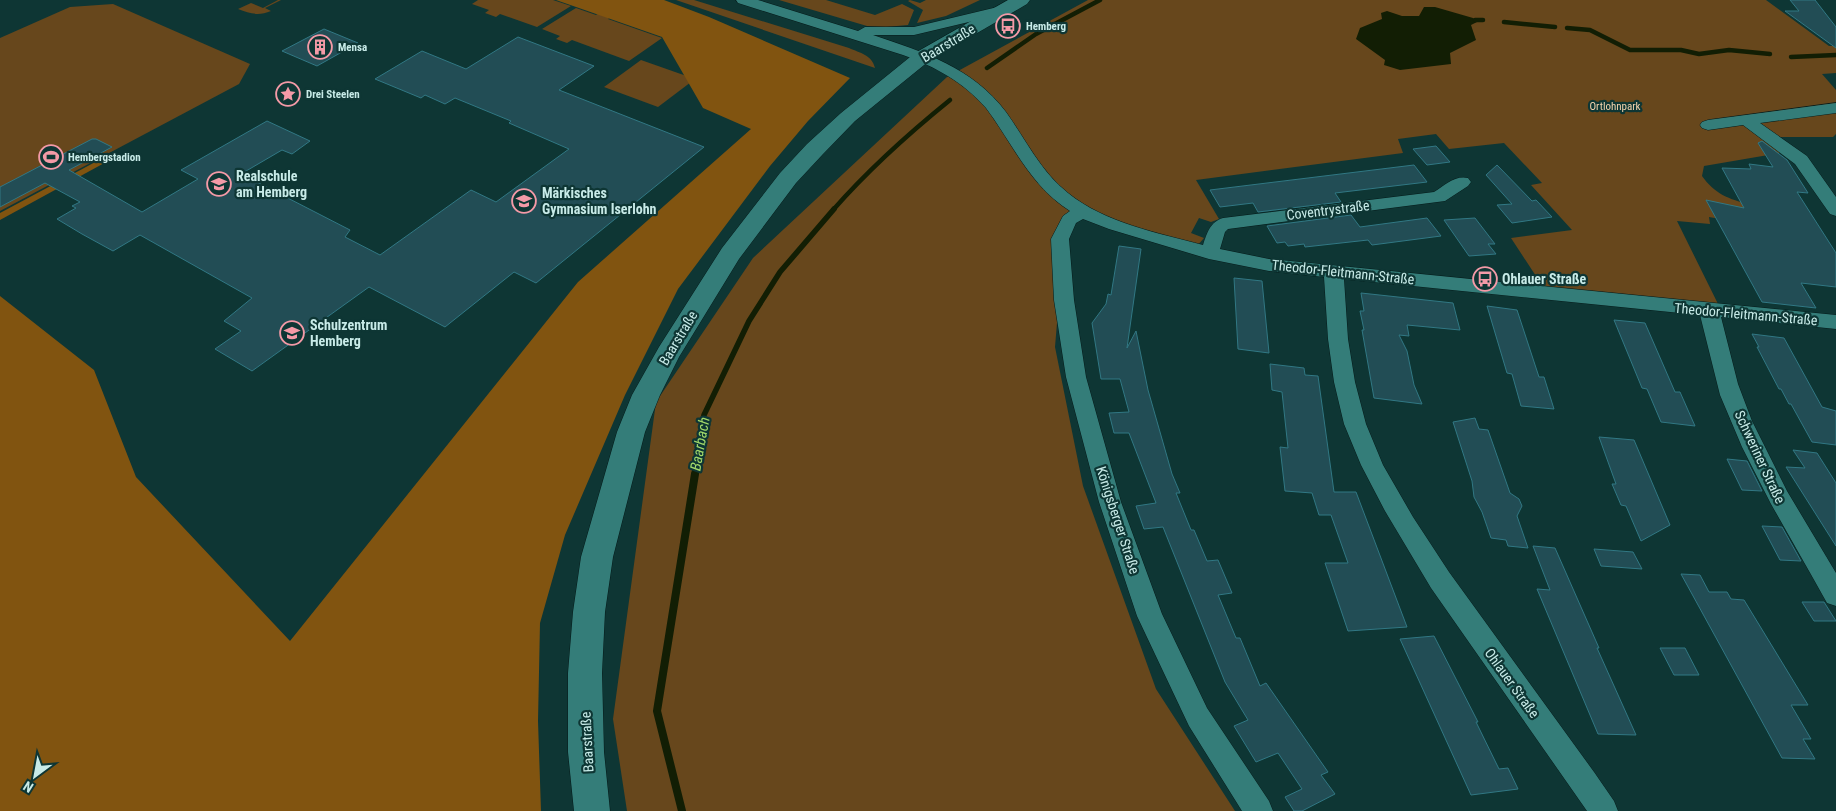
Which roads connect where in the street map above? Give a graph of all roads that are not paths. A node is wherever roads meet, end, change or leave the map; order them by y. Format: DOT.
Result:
graph roads {
  1 [pos="743,0"];
  2 [pos="1013,4"];
  3 [pos="835,28"];
  4 [pos="922,57"];
  5 [pos="1836,108"];
  6 [pos="1746,120"];
  7 [pos="1708,125"];
  8 [pos="1462,182"];
  9 [pos="1836,210"];
  10 [pos="1082,211"];
  11 [pos="1209,253"];
  12 [pos="1333,272"];
  13 [pos="1708,310"];
  14 [pos="1836,322"];
  15 [pos="1836,595"];
  16 [pos="592,811"];
  17 [pos="1259,811"];
  18 [pos="1604,811"];
  1 -- 3 [label="street"];
  2 -- 3 [label="street"];
  2 -- 4 [label="main road, Baarstraße"];
  3 -- 4 [label="street, Theodor-Fleitmann-Straße"];
  4 -- 10 [label="street, Theodor-Fleitmann-Straße"];
  4 -- 16 [label="main road, Baarstraße"];
  5 -- 6 [label="street"];
  6 -- 7 [label="street"];
  6 -- 9 [label="street"];
  8 -- 11 [label="street, Coventrystraße"];
  10 -- 11 [label="street, Theodor-Fleitmann-Straße"];
  10 -- 17 [label="street, Königsberger Straße"];
  11 -- 12 [label="street, Theodor-Fleitmann-Straße"];
  12 -- 13 [label="street, Theodor-Fleitmann-Straße"];
  12 -- 18 [label="street, Ohlauer Straße"];
  13 -- 14 [label="street, Theodor-Fleitmann-Straße"];
  13 -- 15 [label="street, Schweriner Straße"];
}
